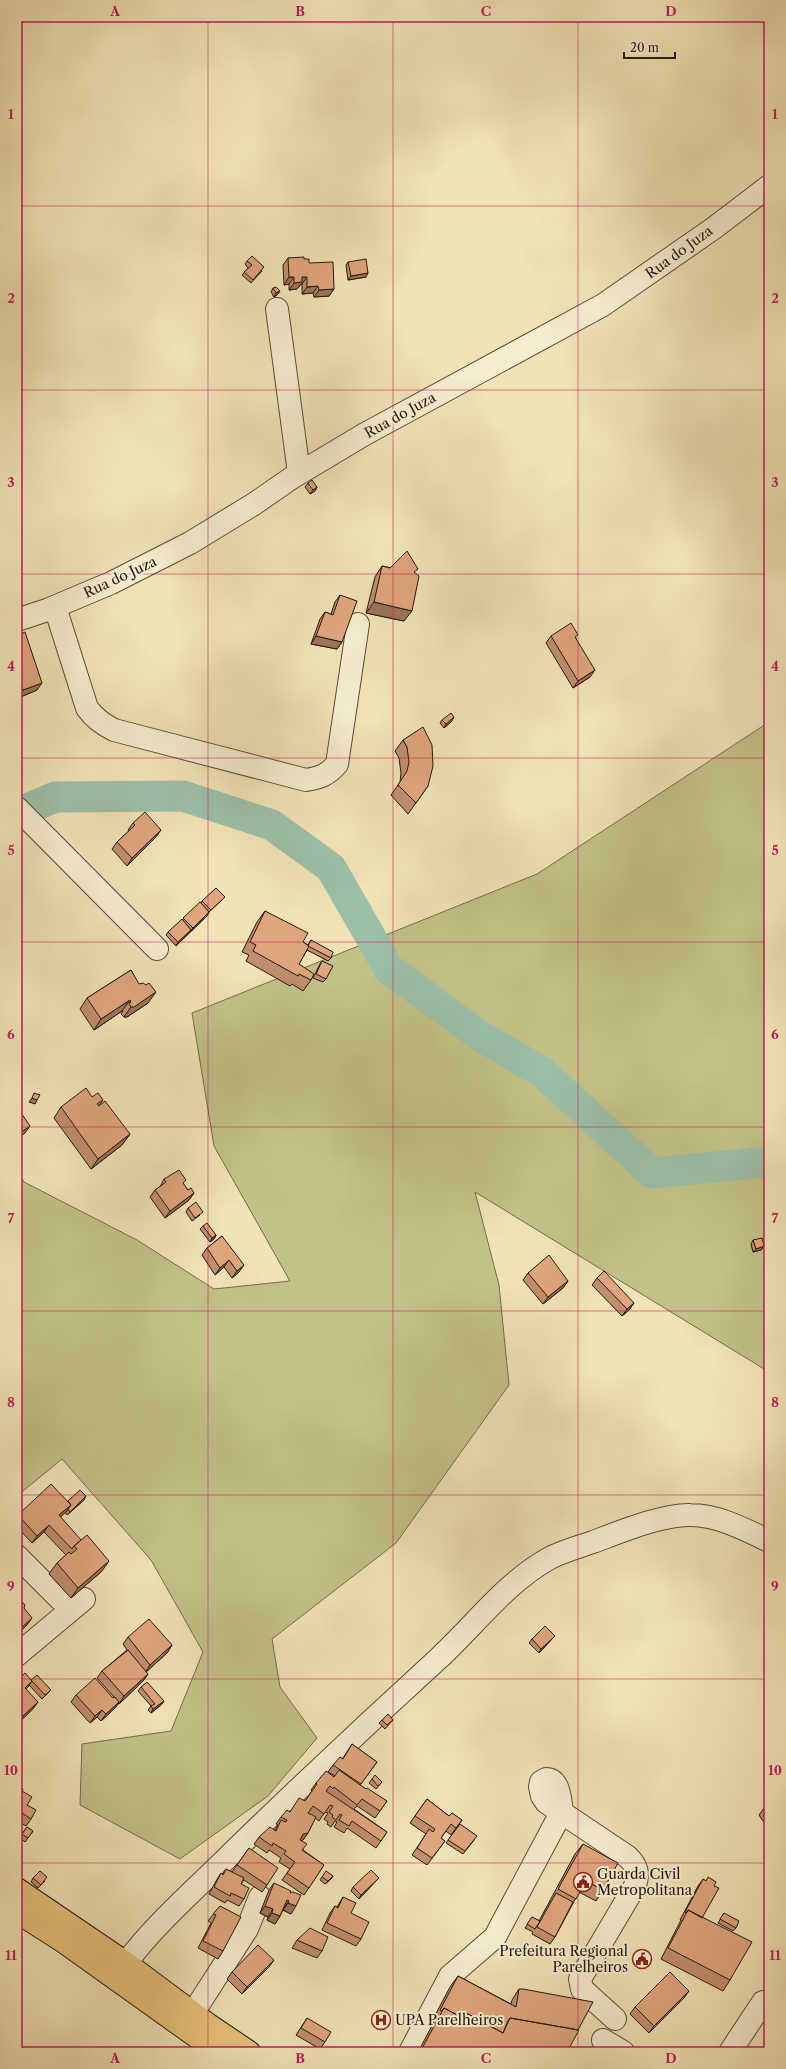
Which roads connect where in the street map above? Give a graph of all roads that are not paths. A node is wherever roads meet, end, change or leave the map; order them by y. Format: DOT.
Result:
graph roads {
  1 [pos="769,186"];
  2 [pos="277,309"];
  3 [pos="299,473"];
  4 [pos="55,607"];
  5 [pos="17,620"];
  6 [pos="358,624"];
  7 [pos="17,808"];
  8 [pos="157,949"];
  9 [pos="769,1541"];
  10 [pos="17,1556"];
  11 [pos="60,1599"];
  12 [pos="84,1599"];
  13 [pos="17,1655"];
  14 [pos="17,1889"];
  15 [pos="260,1898"];
  16 [pos="17,1912"];
  17 [pos="69,1934"];
  18 [pos="126,1963"];
  19 [pos="763,2002"];
  20 [pos="193,2013"];
  21 [pos="615,2018"];
  22 [pos="603,2040"];
  23 [pos="218,2052"];
  24 [pos="250,2052"];
  25 [pos="410,2052"];
  26 [pos="623,2052"];
  27 [pos="730,2052"];
  1 -- 3 [label="street, Rua do Juza"];
  2 -- 3 [label="street"];
  3 -- 4 [label="street, Rua do Juza"];
  4 -- 5 [label="street, Rua do Juza"];
  4 -- 6 [label="street"];
  7 -- 8 [label="street"];
  9 -- 18 [label="street"];
  10 -- 11 [label="street"];
  12 -- 13 [label="street"];
  14 -- 17 [label="main road"];
  15 -- 20 [label="street"];
  16 -- 17 [label="main road"];
  17 -- 18 [label="main road"];
  17 -- 23 [label="main road"];
  18 -- 20 [label="main road"];
  19 -- 27 [label="street"];
  20 -- 24 [label="main road"];
  21 -- 25 [label="street"];
  22 -- 26 [label="street"];
}
